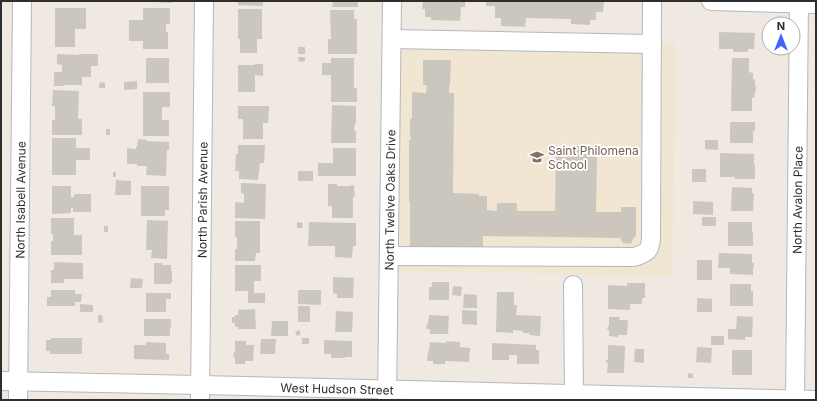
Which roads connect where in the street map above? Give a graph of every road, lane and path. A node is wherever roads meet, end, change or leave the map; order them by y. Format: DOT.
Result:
graph roads {
  1 [pos="22,1"];
  2 [pos="204,1"];
  3 [pos="392,1"];
  4 [pos="652,1"];
  5 [pos="711,1"];
  6 [pos="805,3"];
  7 [pos="392,39"];
  8 [pos="652,44"];
  9 [pos="388,256"];
  10 [pos="573,285"];
  11 [pos="10,381"];
  12 [pos="200,392"];
  13 [pos="387,394"];
  14 [pos="574,397"];
  15 [pos="18,400"];
  16 [pos="795,400"];
  17 [pos="816,400"];
  1 -- 11 [label="street, North Isabell Avenue"];
  2 -- 12 [label="street, North Parish Avenue"];
  3 -- 7 [label="street, North Twelve Oaks Drive"];
  4 -- 8 [label="street"];
  5 -- 6 [label="street"];
  6 -- 16 [label="street, North Avalon Place"];
  7 -- 8 [label="street"];
  7 -- 9 [label="street, North Twelve Oaks Drive"];
  8 -- 9 [label="street"];
  9 -- 13 [label="street, North Twelve Oaks Drive"];
  10 -- 14 [label="street"];
  11 -- 12 [label="street, West Hudson Street"];
  11 -- 15 [label="street, North Isabell Avenue"];
  12 -- 13 [label="street, West Hudson Street"];
  13 -- 14 [label="street, West Hudson Street"];
  14 -- 16 [label="street, West Hudson Street"];
  16 -- 17 [label="street, West Hudson Street"];
}
